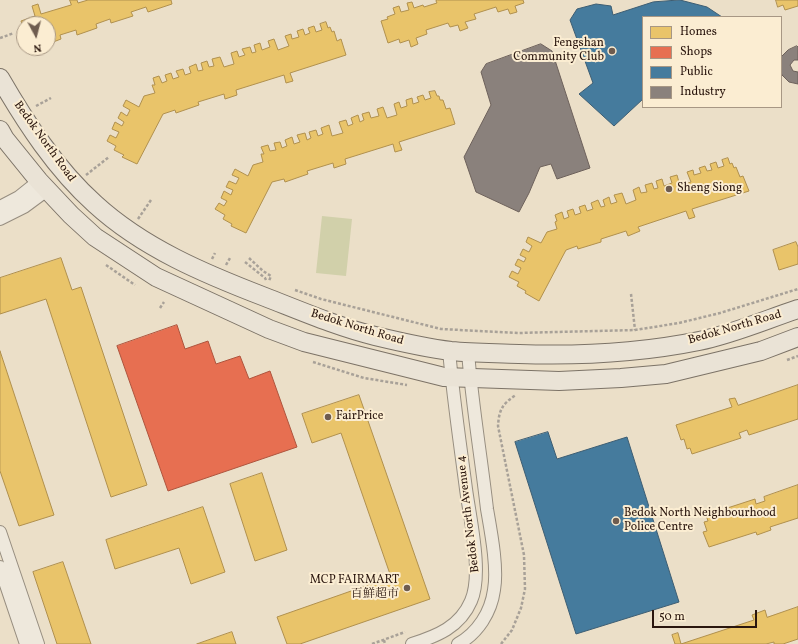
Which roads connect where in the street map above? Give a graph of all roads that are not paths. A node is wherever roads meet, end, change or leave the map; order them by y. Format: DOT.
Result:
graph roads {
  1 [pos="0,78"];
  2 [pos="0,130"];
  3 [pos="43,186"];
  4 [pos="0,207"];
  5 [pos="0,218"];
  6 [pos="798,309"];
  7 [pos="798,337"];
  8 [pos="449,350"];
  9 [pos="468,352"];
  10 [pos="605,353"];
  11 [pos="452,378"];
  12 [pos="621,378"];
  13 [pos="470,379"];
  14 [pos="0,532"];
  15 [pos="0,567"];
  16 [pos="26,644"];
  17 [pos="38,644"];
  18 [pos="412,644"];
  19 [pos="458,644"];
  1 -- 8 [label="main road, Bedok North Road"];
  2 -- 3 [label="main road, Bedok North Road"];
  3 -- 4 [label="street"];
  3 -- 5 [label="street"];
  3 -- 11 [label="main road, Bedok North Road"];
  6 -- 10 [label="main road, Bedok North Road"];
  7 -- 12 [label="main road, Bedok North Road"];
  8 -- 9 [label="main road, Bedok North Road"];
  8 -- 11 [label="street, Bedok North Avenue 4"];
  9 -- 10 [label="main road, Bedok North Road"];
  9 -- 13 [label="street, Bedok North Avenue 4"];
  10 -- 12 [label="main road"];
  11 -- 13 [label="main road, Bedok North Road"];
  11 -- 18 [label="street, Bedok North Avenue 4"];
  12 -- 13 [label="main road, Bedok North Road"];
  13 -- 19 [label="street, Bedok North Avenue 4"];
  14 -- 17 [label="street"];
  15 -- 16 [label="street"];
}
